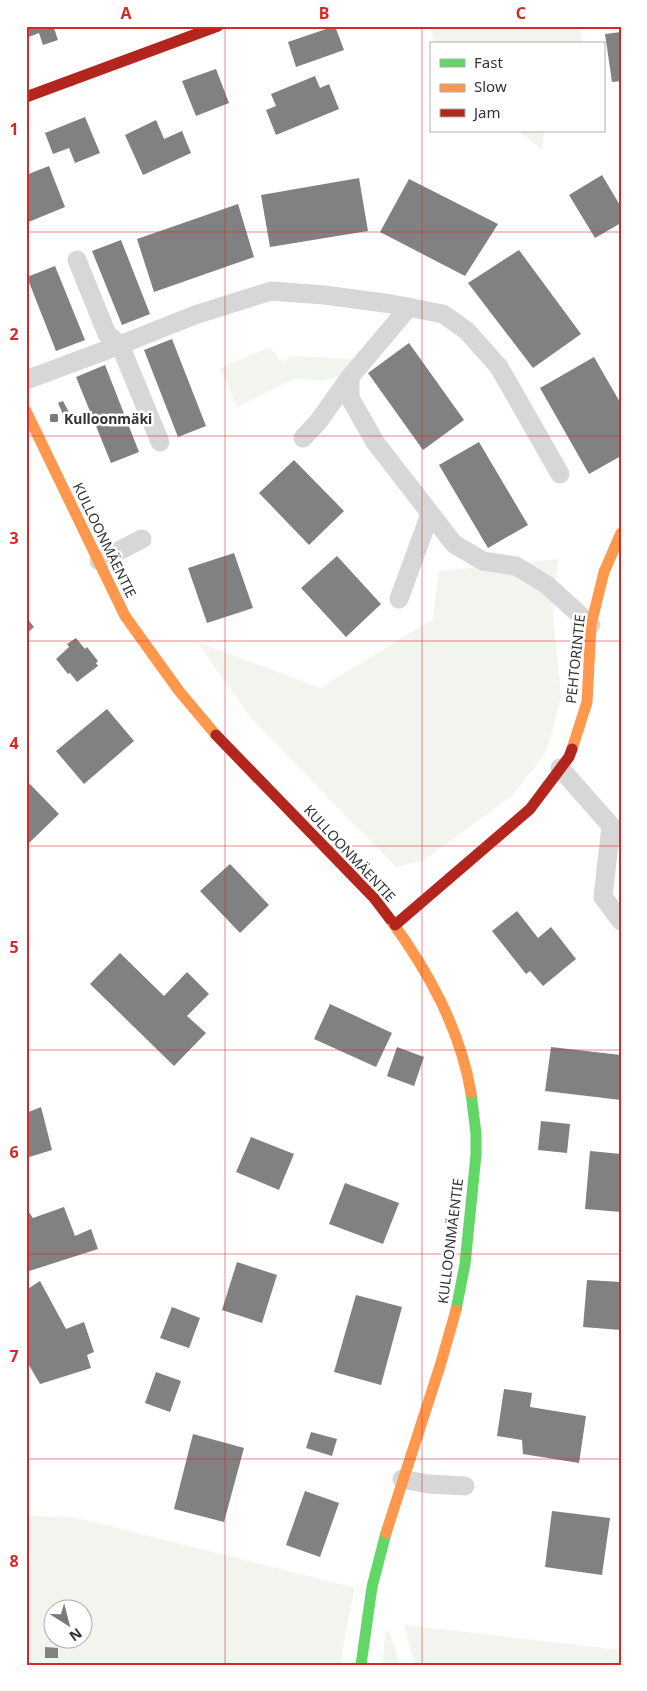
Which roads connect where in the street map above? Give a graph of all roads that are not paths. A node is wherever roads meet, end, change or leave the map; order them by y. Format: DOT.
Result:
graph roads {
  1 [pos="218,26"];
  2 [pos="26,97"];
  3 [pos="78,260"];
  4 [pos="408,307"];
  5 [pos="120,345"];
  6 [pos="350,377"];
  7 [pos="26,380"];
  8 [pos="26,411"];
  9 [pos="303,438"];
  10 [pos="160,442"];
  11 [pos="560,474"];
  12 [pos="430,514"];
  13 [pos="621,533"];
  14 [pos="142,538"];
  15 [pos="99,562"];
  16 [pos="399,599"];
  17 [pos="591,625"];
  18 [pos="560,768"];
  19 [pos="616,831"];
  20 [pos="621,921"];
  21 [pos="395,925"];
  22 [pos="402,1479"];
  23 [pos="465,1486"];
  24 [pos="361,1665"];
  1 -- 2 [label="street"];
  3 -- 5 [label="lane"];
  4 -- 5 [label="lane"];
  4 -- 6 [label="lane"];
  4 -- 11 [label="lane"];
  5 -- 7 [label="lane"];
  5 -- 10 [label="lane"];
  6 -- 9 [label="lane"];
  6 -- 12 [label="lane"];
  8 -- 15 [label="street, KULLOONMÄENTIE"];
  12 -- 16 [label="lane"];
  12 -- 17 [label="lane"];
  13 -- 17 [label="street, PEHTORINTIE"];
  14 -- 15 [label="lane"];
  15 -- 21 [label="street, KULLOONMÄENTIE"];
  17 -- 18 [label="street, PEHTORINTIE"];
  18 -- 19 [label="lane"];
  18 -- 21 [label="street, PEHTORINTIE"];
  19 -- 20 [label="lane"];
  21 -- 22 [label="street, KULLOONMÄENTIE"];
  22 -- 23 [label="lane"];
  22 -- 24 [label="street, KULLOONMÄENTIE"];
}
